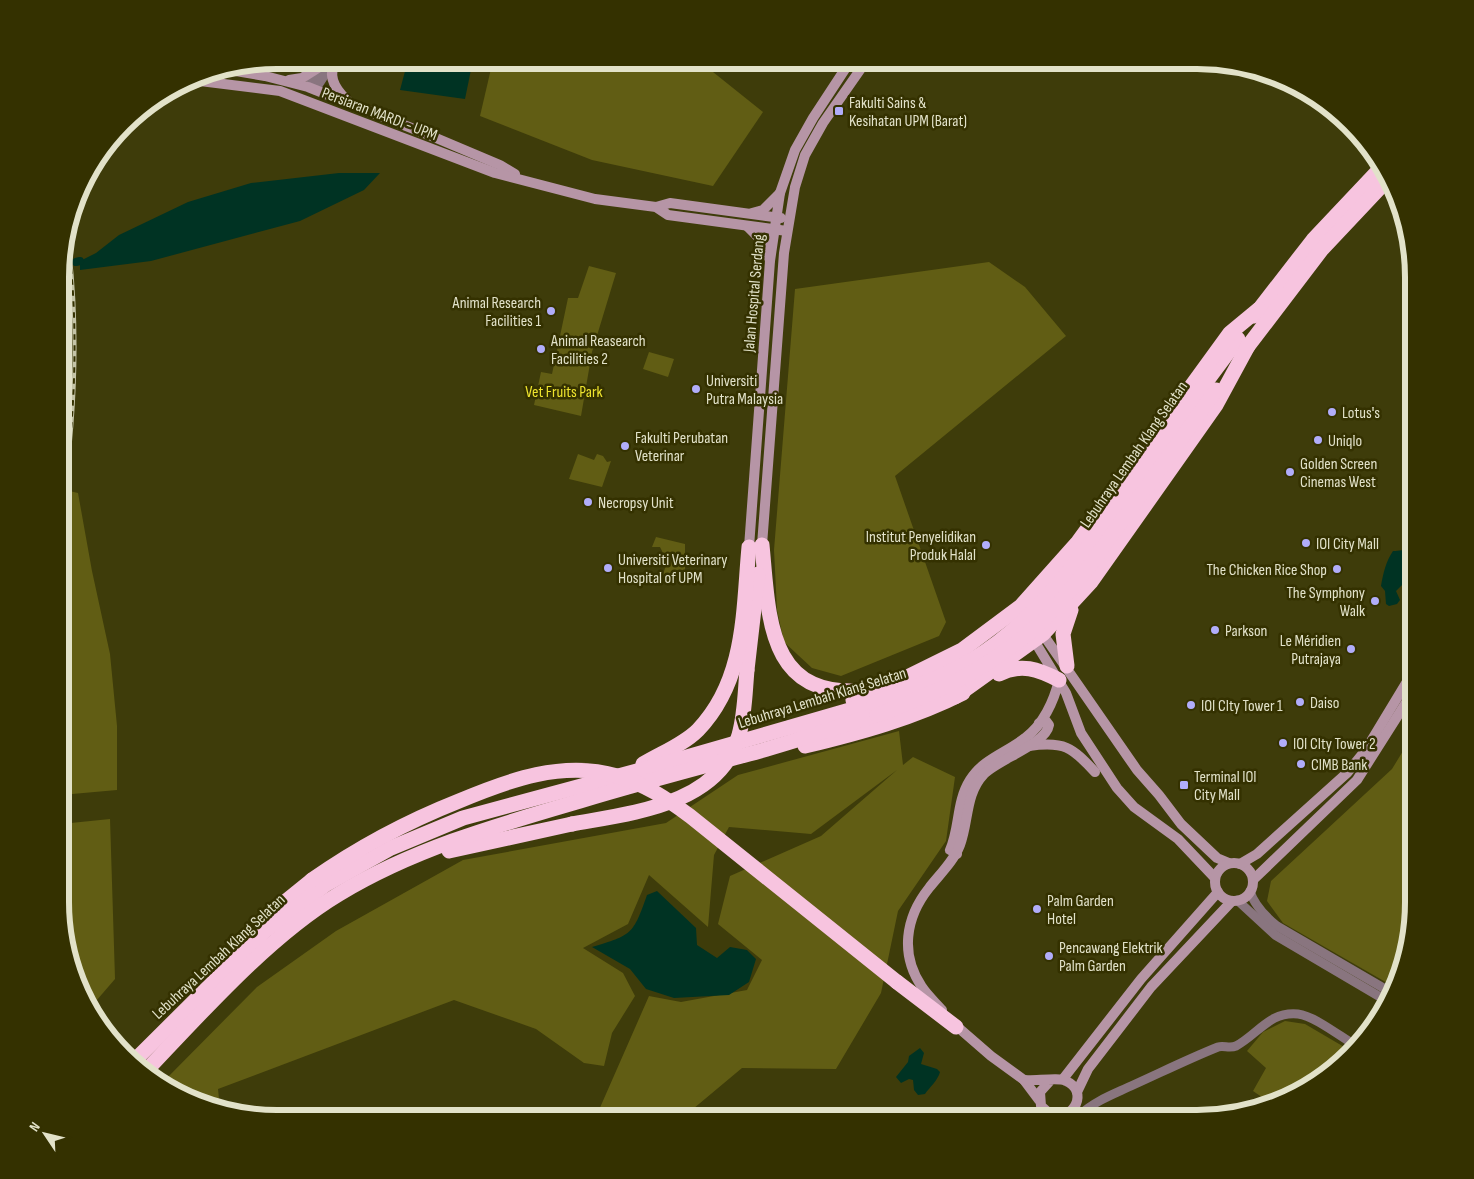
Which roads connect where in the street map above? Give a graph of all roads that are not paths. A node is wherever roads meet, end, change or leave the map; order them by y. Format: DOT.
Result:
graph roads {
  1 [pos="315,69"];
  2 [pos="320,69"];
  3 [pos="328,69"];
  4 [pos="332,69"];
  5 [pos="845,69"];
  6 [pos="860,69"];
  7 [pos="241,72"];
  8 [pos="284,81"];
  9 [pos="206,82"];
  10 [pos="311,89"];
  11 [pos="293,96"];
  12 [pos="352,104"];
  13 [pos="318,105"];
  14 [pos="1377,172"];
  15 [pos="525,180"];
  16 [pos="1383,184"];
  17 [pos="780,193"];
  18 [pos="656,207"];
  19 [pos="749,214"];
  20 [pos="775,218"];
  21 [pos="789,219"];
  22 [pos="747,226"];
  23 [pos="774,230"];
  24 [pos="787,231"];
  25 [pos="770,261"];
  26 [pos="1260,309"];
  27 [pos="1248,346"];
  28 [pos="1211,386"];
  29 [pos="755,546"];
  30 [pos="1077,597"];
  31 [pos="1017,609"];
  32 [pos="1039,637"];
  33 [pos="1067,666"];
  34 [pos="1059,680"];
  35 [pos="1405,685"];
  36 [pos="885,688"];
  37 [pos="955,697"];
  38 [pos="1405,704"];
  39 [pos="876,709"];
  40 [pos="806,721"];
  41 [pos="1039,723"];
  42 [pos="1036,741"];
  43 [pos="1026,747"];
  44 [pos="751,754"];
  45 [pos="993,761"];
  46 [pos="1098,769"];
  47 [pos="627,774"];
  48 [pos="409,859"];
  49 [pos="1229,863"];
  50 [pos="1240,864"];
  51 [pos="1215,878"];
  52 [pos="1253,880"];
  53 [pos="1250,891"];
  54 [pos="1218,892"];
  55 [pos="1234,901"];
  56 [pos="1386,990"];
  57 [pos="1382,998"];
  58 [pos="956,1027"];
  59 [pos="1350,1043"];
  60 [pos="144,1051"];
  61 [pos="138,1057"];
  62 [pos="150,1067"];
  63 [pos="1063,1079"];
  64 [pos="1024,1080"];
  65 [pos="1050,1081"];
  66 [pos="1077,1092"];
  67 [pos="1041,1104"];
  68 [pos="1039,1110"];
  69 [pos="1046,1110"];
  70 [pos="1078,1110"];
  71 [pos="1082,1110"];
  1 -- 8 [label="street"];
  2 -- 10 [label="street"];
  3 -- 10 [label="street"];
  4 -- 12 [label="street"];
  5 -- 17 [label="street, Jalan Hospital Serdang"];
  6 -- 21 [label="street, Jalan Hospital Serdang"];
  7 -- 8 [label="street, Persiaran MARDI - UPM"];
  8 -- 10 [label="street, Persiaran MARDI - UPM"];
  9 -- 11 [label="street, Persiaran MARDI - UPM"];
  10 -- 11 [label="street"];
  10 -- 12 [label="street, Persiaran MARDI - UPM"];
  10 -- 13 [label="street"];
  11 -- 13 [label="street, Persiaran MARDI - UPM"];
  12 -- 15 [label="street, Persiaran MARDI - UPM"];
  13 -- 15 [label="street, Persiaran MARDI - UPM"];
  14 -- 26 [label="highway, Lebuhraya Lembah Klang Selatan"];
  15 -- 18 [label="street, Persiaran MARDI - UPM"];
  16 -- 27 [label="highway, Lebuhraya Lembah Klang Selatan"];
  17 -- 19 [label="street"];
  17 -- 20 [label="street, Jalan Hospital Serdang"];
  18 -- 19 [label="street, Persiaran MARDI - UPM"];
  18 -- 22 [label="street, Persiaran MARDI - UPM"];
  19 -- 20 [label="street, Persiaran MARDI - UPM"];
  20 -- 21 [label="street, Persiaran MARDI - UPM"];
  20 -- 23 [label="street, Jalan Hospital Serdang"];
  21 -- 24 [label="street, Jalan Hospital Serdang"];
  22 -- 23 [label="street, Persiaran MARDI - UPM"];
  22 -- 25 [label="street"];
  23 -- 24 [label="street, Persiaran MARDI - UPM"];
  23 -- 25 [label="street, Jalan Hospital Serdang"];
  24 -- 29 [label="street, Jalan Hospital Serdang"];
  25 -- 29 [label="street, Jalan Hospital Serdang"];
  26 -- 28 [label="highway, Lebuhraya Lembah Klang Selatan"];
  26 -- 31 [label="highway"];
  27 -- 28 [label="highway, Lebuhraya Lembah Klang Selatan"];
  27 -- 30 [label="highway"];
  28 -- 39 [label="highway, Lebuhraya Lembah Klang Selatan, bridge"];
  29 -- 36 [label="highway"];
  29 -- 47 [label="highway"];
  29 -- 48 [label="highway, bridge"];
  30 -- 32 [label="highway"];
  30 -- 33 [label="highway"];
  31 -- 32 [label="street"];
  31 -- 36 [label="highway"];
  32 -- 33 [label="street"];
  32 -- 34 [label="street"];
  32 -- 37 [label="highway"];
  33 -- 49 [label="street"];
  34 -- 37 [label="highway"];
  34 -- 41 [label="street"];
  34 -- 46 [label="street"];
  35 -- 50 [label="street"];
  36 -- 40 [label="highway"];
  37 -- 44 [label="highway"];
  38 -- 52 [label="street"];
  39 -- 40 [label="highway, Lebuhraya Lembah Klang Selatan"];
  39 -- 44 [label="highway, Lebuhraya Lembah Klang Selatan"];
  40 -- 47 [label="highway, Lebuhraya Lembah Klang Selatan"];
  41 -- 42 [label="street"];
  41 -- 45 [label="street"];
  42 -- 43 [label="street"];
  42 -- 46 [label="street"];
  43 -- 45 [label="street"];
  43 -- 46 [label="street"];
  44 -- 48 [label="highway, Lebuhraya Lembah Klang Selatan"];
  45 -- 58 [label="street"];
  46 -- 51 [label="street"];
  47 -- 60 [label="highway, Lebuhraya Lembah Klang Selatan"];
  48 -- 62 [label="highway, Lebuhraya Lembah Klang Selatan"];
  49 -- 50 [label="street"];
  49 -- 51 [label="street"];
  50 -- 52 [label="street"];
  51 -- 54 [label="street"];
  52 -- 53 [label="street"];
  53 -- 55 [label="street"];
  53 -- 56 [label="street"];
  54 -- 55 [label="street"];
  54 -- 63 [label="street"];
  55 -- 57 [label="street"];
  55 -- 66 [label="street"];
  58 -- 60 [label="highway, bridge"];
  58 -- 64 [label="street"];
  59 -- 71 [label="street"];
  60 -- 61 [label="highway, Lebuhraya Lembah Klang Selatan"];
  63 -- 65 [label="street"];
  63 -- 66 [label="street"];
  64 -- 65 [label="street"];
  64 -- 67 [label="street"];
  65 -- 67 [label="street"];
  66 -- 70 [label="street"];
  67 -- 68 [label="street"];
  67 -- 69 [label="street"];
}
